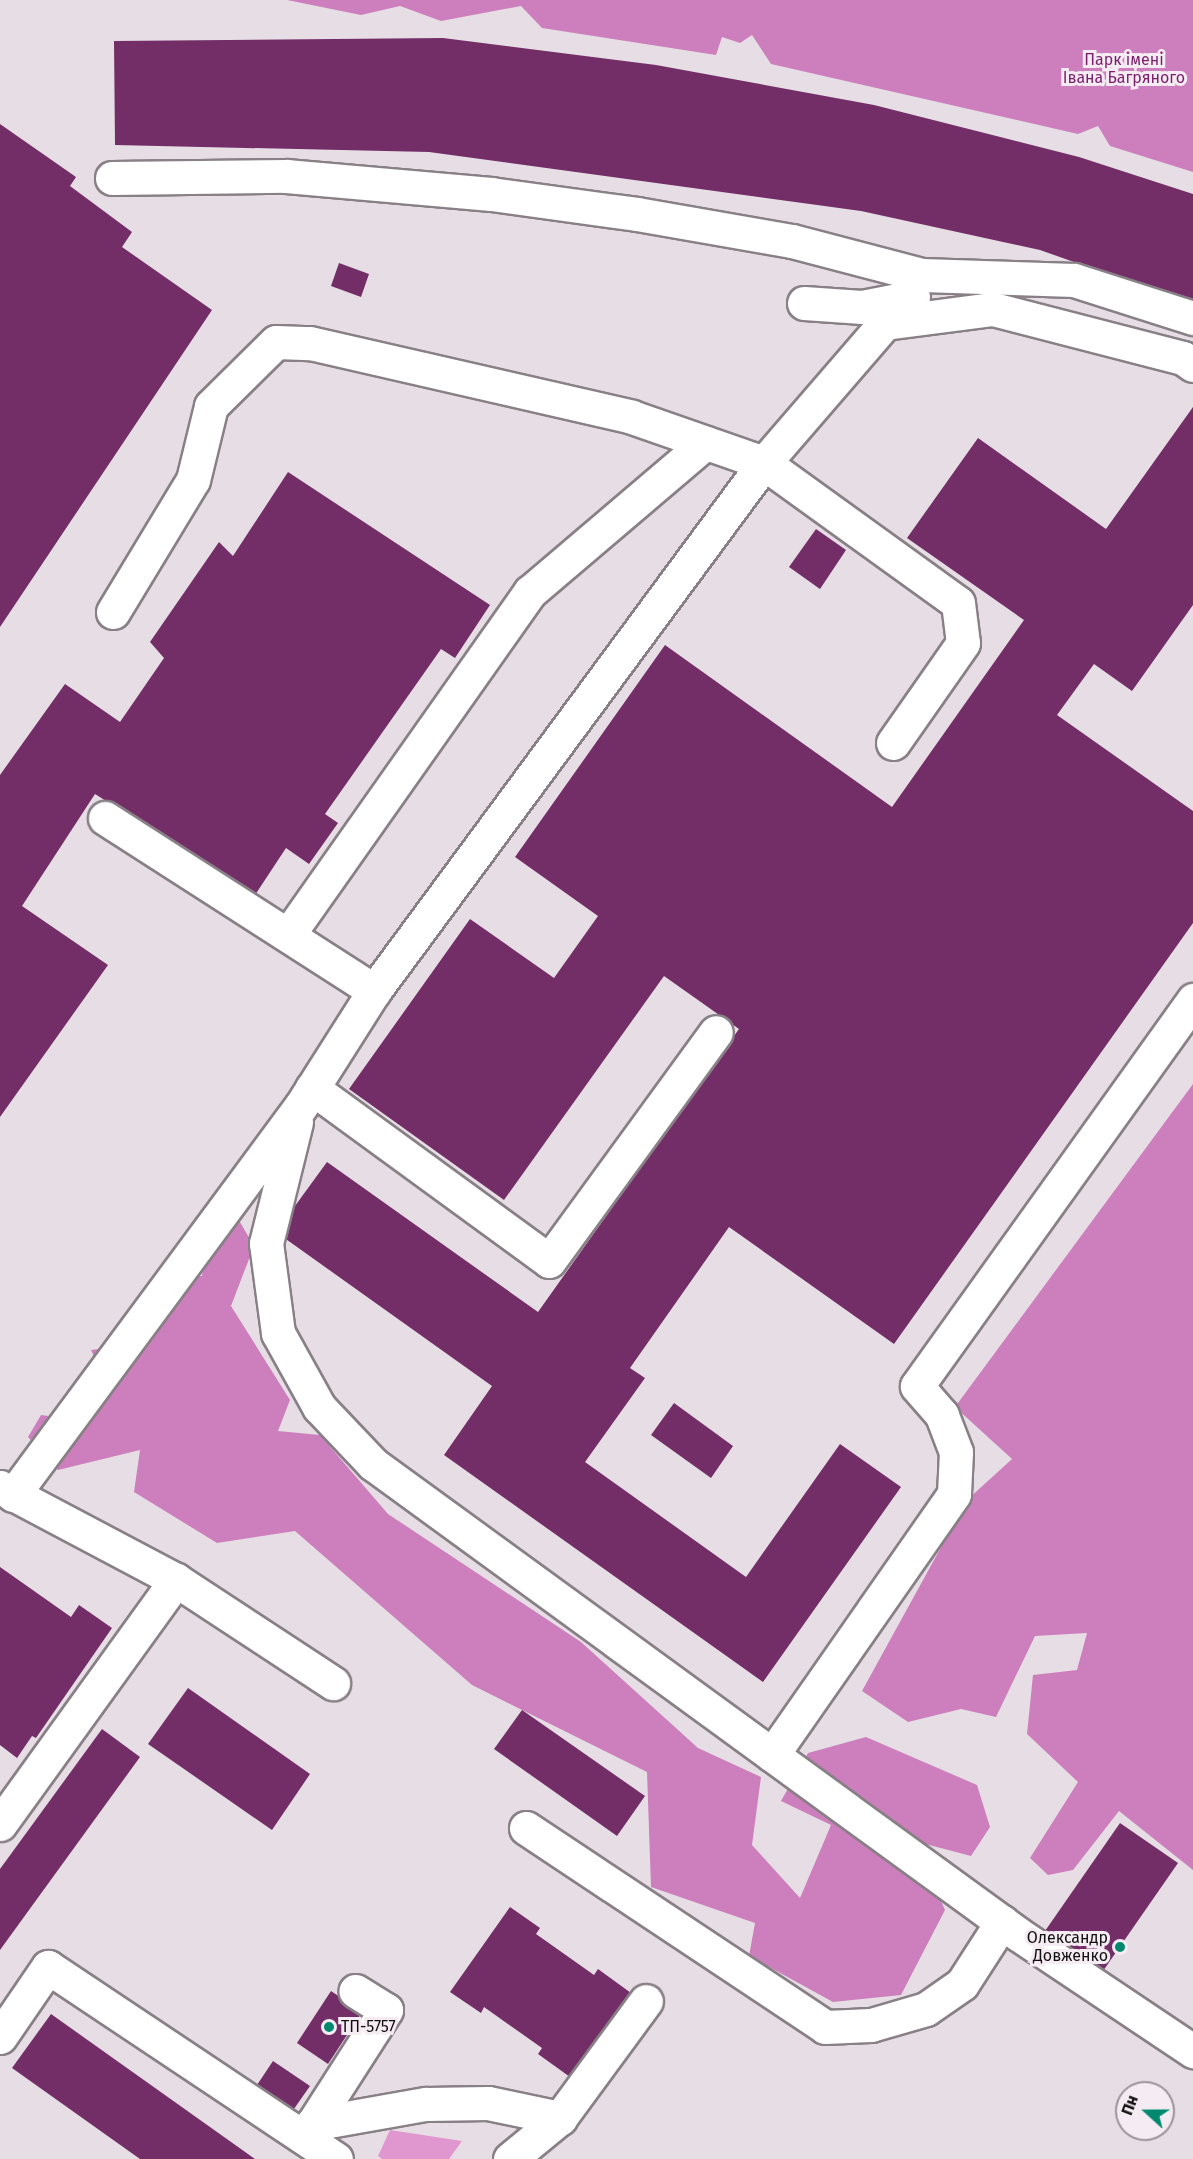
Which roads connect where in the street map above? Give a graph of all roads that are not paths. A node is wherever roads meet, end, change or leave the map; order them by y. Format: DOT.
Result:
graph roads {
  1 [pos="112,178"];
  2 [pos="987,276"];
  3 [pos="804,303"];
  4 [pos="1193,318"];
  5 [pos="1193,365"];
  6 [pos="705,442"];
  7 [pos="764,463"];
  8 [pos="113,612"];
  9 [pos="893,743"];
  10 [pos="105,818"];
  11 [pos="288,935"];
  12 [pos="374,991"];
  13 [pos="1193,1000"];
  14 [pos="716,1032"];
  15 [pos="306,1097"];
  16 [pos="6,1491"];
  17 [pos="176,1580"];
  18 [pos="333,1683"];
  19 [pos="771,1755"];
  20 [pos="0,1824"];
  21 [pos="526,1828"];
  22 [pos="1002,1922"];
  23 [pos="355,1991"];
  24 [pos="646,2001"];
  25 [pos="0,2037"];
  26 [pos="1193,2051"];
  27 [pos="560,2118"];
  28 [pos="308,2131"];
  29 [pos="336,2159"];
  30 [pos="510,2159"];
  1 -- 2 [label="lane"];
  2 -- 3 [label="lane"];
  2 -- 4 [label="lane"];
  5 -- 7 [label="lane"];
  6 -- 7 [label="lane"];
  6 -- 8 [label="lane"];
  6 -- 11 [label="lane"];
  7 -- 9 [label="lane"];
  7 -- 12 [label="lane"];
  10 -- 11 [label="lane"];
  11 -- 12 [label="lane"];
  12 -- 15 [label="lane"];
  13 -- 19 [label="lane"];
  14 -- 15 [label="lane"];
  15 -- 16 [label="lane"];
  15 -- 19 [label="lane"];
  16 -- 17 [label="lane"];
  17 -- 18 [label="lane"];
  17 -- 20 [label="lane"];
  19 -- 22 [label="lane"];
  21 -- 22 [label="lane"];
  22 -- 26 [label="lane"];
  23 -- 28 [label="lane"];
  24 -- 27 [label="lane"];
  25 -- 28 [label="lane"];
  27 -- 28 [label="lane"];
  27 -- 30 [label="lane"];
  28 -- 29 [label="lane"];
}
